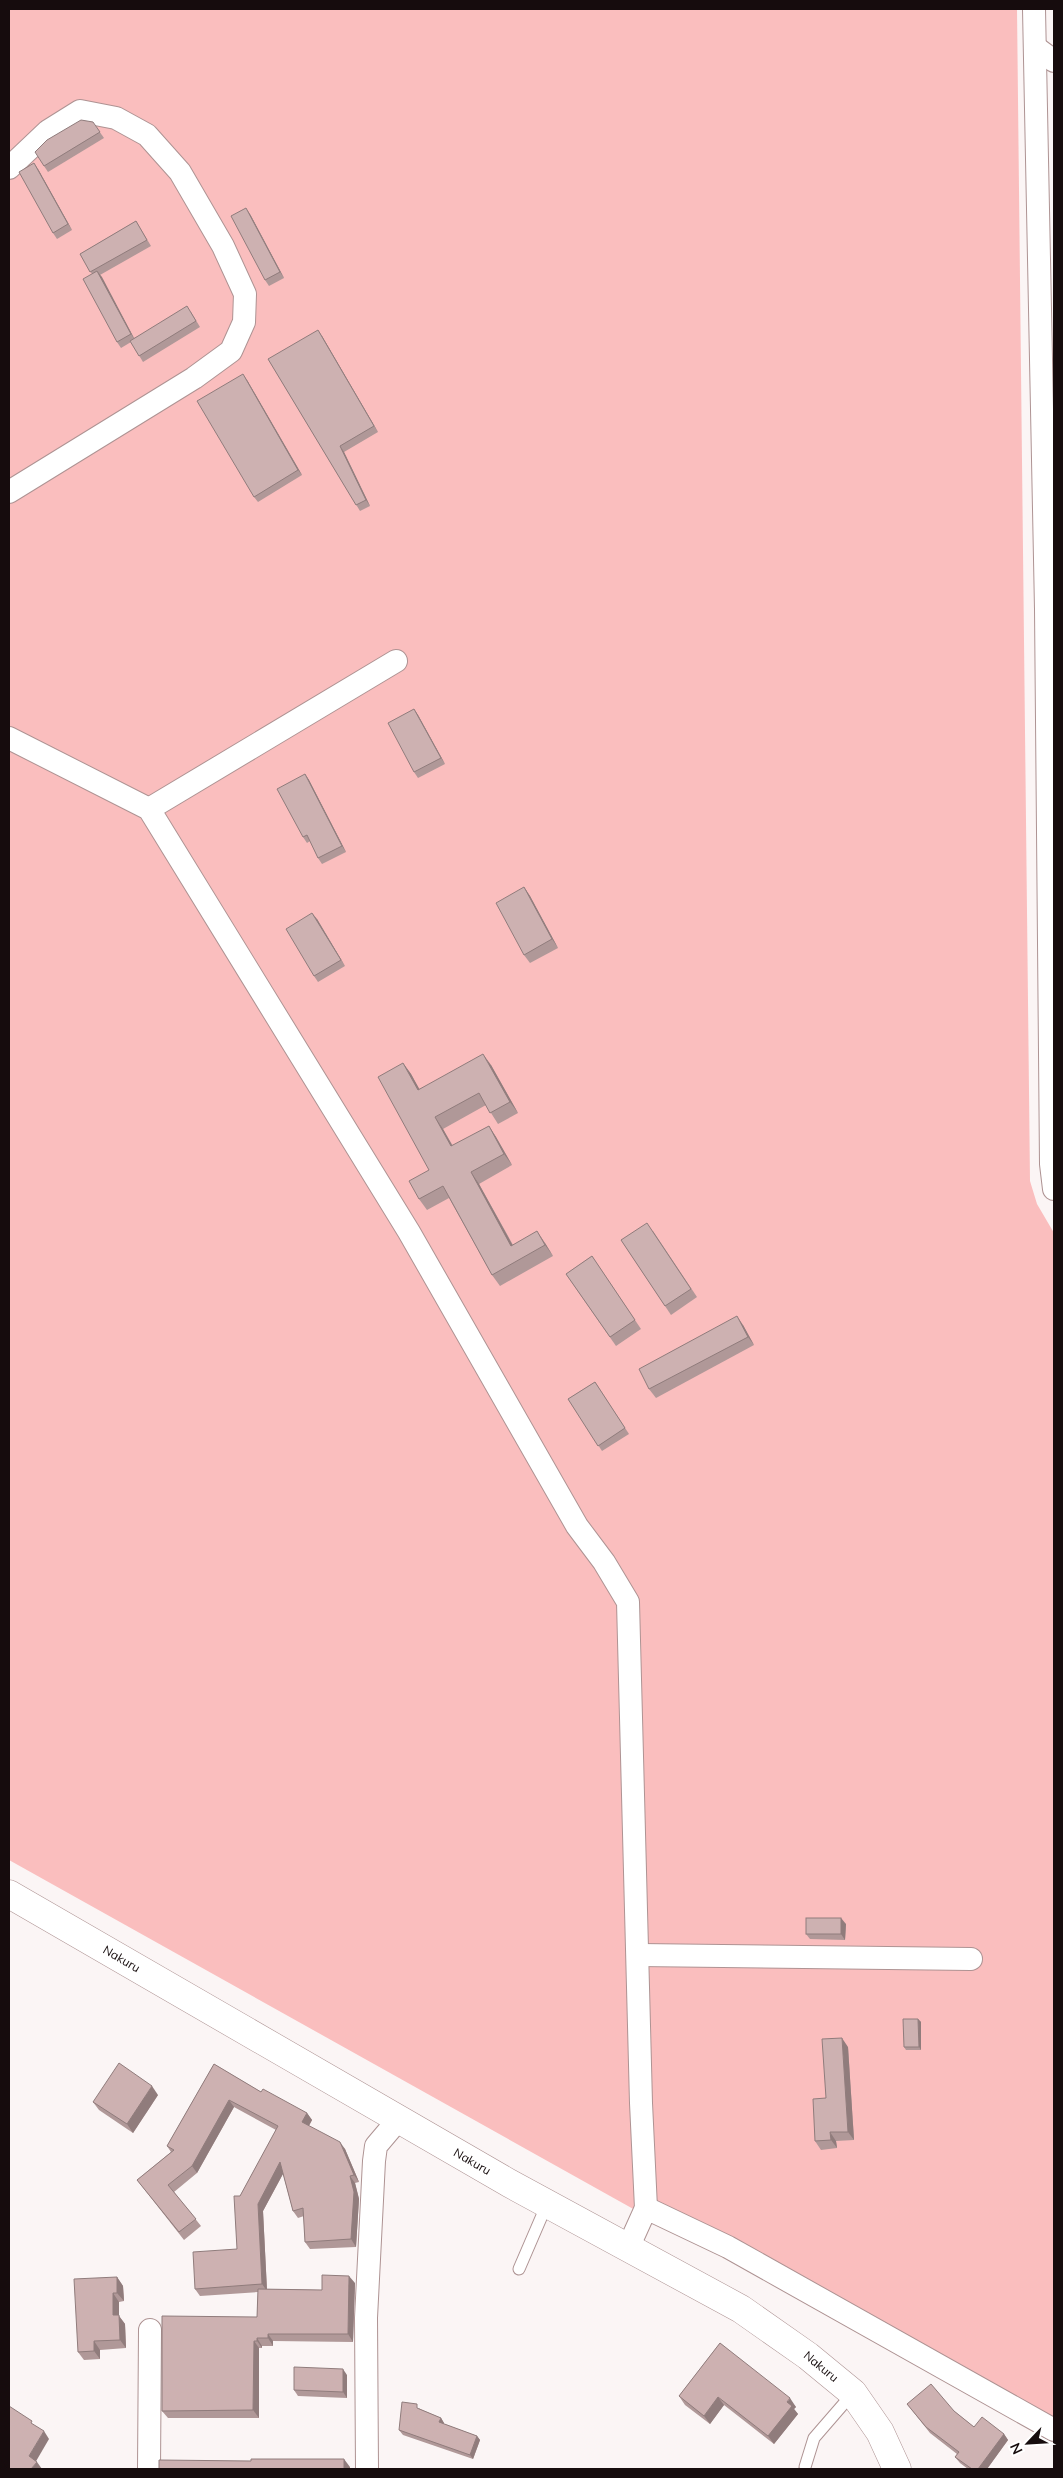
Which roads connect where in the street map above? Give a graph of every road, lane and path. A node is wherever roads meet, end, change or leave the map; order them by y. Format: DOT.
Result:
graph roads {
  1 [pos="1034,9"];
  2 [pos="1035,47"];
  3 [pos="1054,60"];
  4 [pos="9,168"];
  5 [pos="9,492"];
  6 [pos="396,662"];
  7 [pos="9,738"];
  8 [pos="149,809"];
  9 [pos="1054,1189"];
  10 [pos="9,1894"];
  11 [pos="638,1955"];
  12 [pos="971,1959"];
  13 [pos="398,2120"];
  14 [pos="548,2203"];
  15 [pos="646,2208"];
  16 [pos="628,2248"];
  17 [pos="520,2269"];
  18 [pos="150,2330"];
  19 [pos="853,2393"];
  20 [pos="1054,2430"];
  21 [pos="805,2467"];
  22 [pos="149,2469"];
  23 [pos="367,2469"];
  24 [pos="897,2469"];
  1 -- 2 [label="street"];
  2 -- 3 [label="street"];
  2 -- 9 [label="street"];
  4 -- 5 [label="street"];
  6 -- 8 [label="street"];
  7 -- 8 [label="street"];
  8 -- 11 [label="street"];
  10 -- 13 [label="main road, Nakuru"];
  11 -- 12 [label="street"];
  11 -- 15 [label="street"];
  13 -- 14 [label="main road, Nakuru"];
  13 -- 23 [label="street"];
  14 -- 16 [label="main road, Nakuru"];
  14 -- 17 [label="lane"];
  15 -- 16 [label="street"];
  15 -- 20 [label="street"];
  16 -- 19 [label="main road, Nakuru"];
  18 -- 22 [label="street"];
  19 -- 21 [label="lane"];
  19 -- 24 [label="main road, Nakuru"];
}
